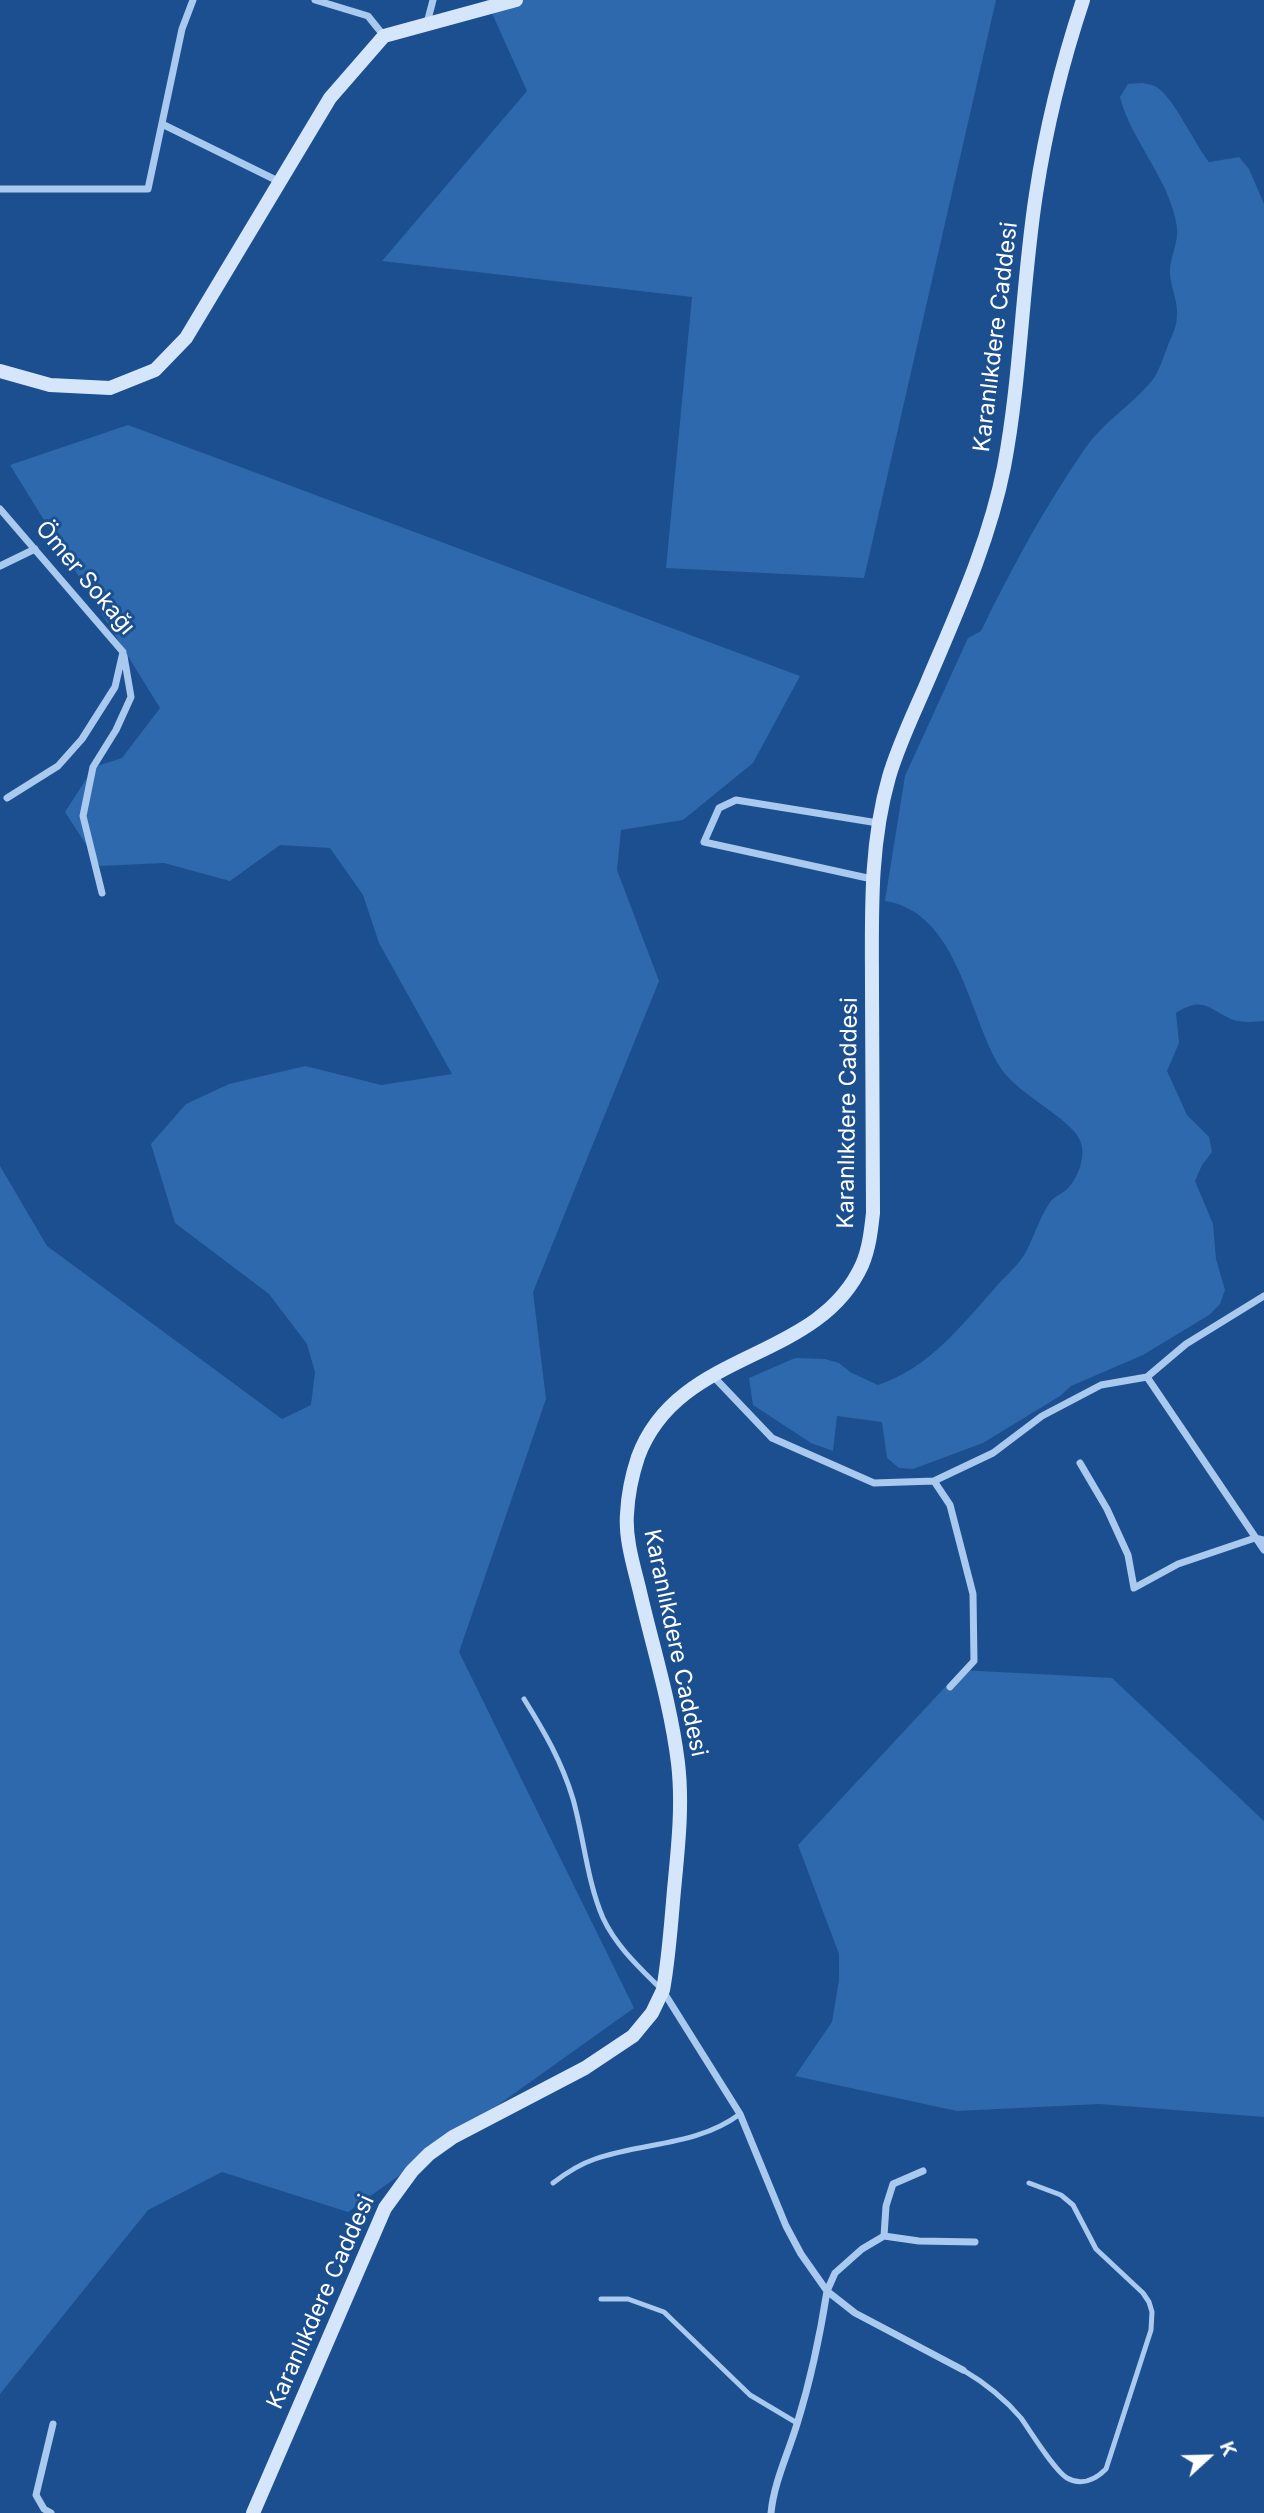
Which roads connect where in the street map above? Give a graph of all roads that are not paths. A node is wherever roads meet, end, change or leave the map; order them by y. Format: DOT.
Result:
graph roads {
  1 [pos="193,0"];
  2 [pos="315,0"];
  3 [pos="433,0"];
  4 [pos="516,0"];
  5 [pos="1083,0"];
  6 [pos="427,23"];
  7 [pos="384,36"];
  8 [pos="162,124"];
  9 [pos="280,182"];
  10 [pos="0,189"];
  11 [pos="0,371"];
  12 [pos="0,509"];
  13 [pos="35,549"];
  14 [pos="0,566"];
  15 [pos="123,652"];
  16 [pos="7,798"];
  17 [pos="878,823"];
  18 [pos="872,878"];
  19 [pos="102,893"];
  20 [pos="1264,1296"];
  21 [pos="712,1375"];
  22 [pos="1147,1377"];
  23 [pos="1080,1463"];
  24 [pos="934,1481"];
  25 [pos="1260,1539"];
  26 [pos="1264,1550"];
  27 [pos="950,1687"];
  28 [pos="524,1699"];
  29 [pos="663,1990"];
  30 [pos="740,2114"];
  31 [pos="923,2171"];
  32 [pos="553,2183"];
  33 [pos="1029,2183"];
  34 [pos="884,2236"];
  35 [pos="975,2242"];
  36 [pos="827,2291"];
  37 [pos="601,2299"];
  38 [pos="963,2370"];
  39 [pos="797,2423"];
  40 [pos="53,2424"];
  41 [pos="51,2513"];
  42 [pos="253,2513"];
  43 [pos="771,2513"];
  1 -- 8 [label="street"];
  2 -- 7 [label="street"];
  3 -- 6 [label="street"];
  4 -- 6 [label="main road"];
  5 -- 17 [label="main road, Karanlıkdere Caddesi"];
  6 -- 7 [label="main road"];
  7 -- 9 [label="main road"];
  8 -- 9 [label="street"];
  8 -- 10 [label="street"];
  9 -- 11 [label="main road"];
  12 -- 13 [label="street, Ömer Sokağı"];
  13 -- 14 [label="street"];
  13 -- 15 [label="street, Ömer Sokağı"];
  15 -- 16 [label="street, Ömer Sokağı"];
  15 -- 19 [label="street"];
  17 -- 18 [label="main road, Karanlıkdere Caddesi"];
  17 -- 18 [label="street"];
  18 -- 21 [label="main road, Karanlıkdere Caddesi"];
  20 -- 22 [label="street"];
  21 -- 24 [label="street"];
  21 -- 29 [label="main road, Karanlıkdere Caddesi"];
  22 -- 24 [label="street"];
  22 -- 25 [label="street"];
  23 -- 25 [label="street"];
  24 -- 27 [label="street"];
  25 -- 26 [label="street"];
  28 -- 29 [label="lane"];
  29 -- 30 [label="street"];
  29 -- 42 [label="main road, Karanlıkdere Caddesi"];
  30 -- 32 [label="lane"];
  30 -- 36 [label="street"];
  31 -- 34 [label="street"];
  33 -- 38 [label="lane"];
  34 -- 35 [label="street"];
  34 -- 36 [label="street"];
  36 -- 38 [label="street"];
  36 -- 39 [label="street"];
  37 -- 39 [label="lane"];
  39 -- 43 [label="street"];
  40 -- 41 [label="street"];
}
